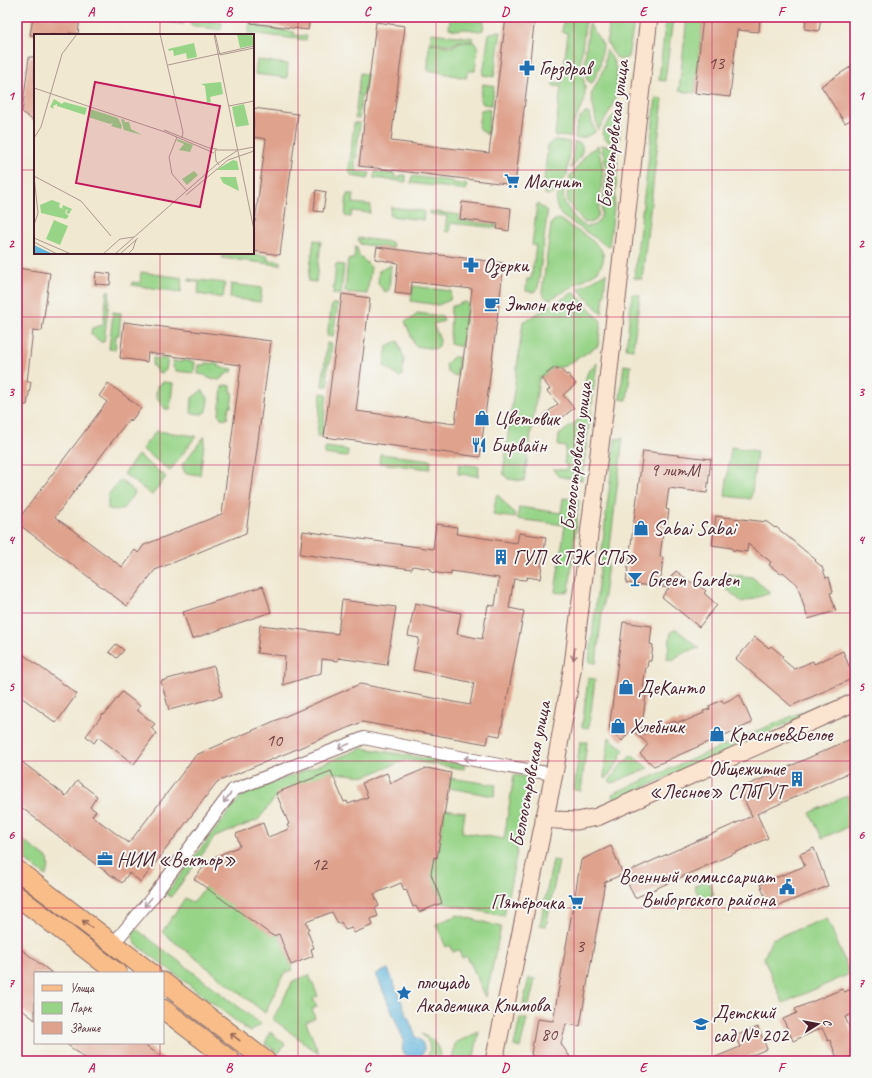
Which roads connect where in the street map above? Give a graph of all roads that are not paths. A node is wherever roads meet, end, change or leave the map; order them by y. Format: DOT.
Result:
graph roads {
  1 [pos="649,17"];
  2 [pos="660,17"];
  3 [pos="855,702"];
  4 [pos="554,774"];
  5 [pos="550,819"];
  6 [pos="17,870"];
  7 [pos="17,896"];
  8 [pos="113,944"];
  9 [pos="115,972"];
  10 [pos="150,972"];
  11 [pos="164,983"];
  12 [pos="164,1010"];
  13 [pos="231,1061"];
  14 [pos="266,1061"];
  15 [pos="494,1061"];
  16 [pos="506,1061"];
  1 -- 4 [label="street, Белоостровская улица, one-way"];
  2 -- 5 [label="street, Белоостровская улица"];
  3 -- 5 [label="street"];
  4 -- 5 [label="street, Белоостровская улица"];
  4 -- 8 [label="street, one-way"];
  5 -- 15 [label="street, Белоостровская улица"];
  5 -- 16 [label="street, Белоостровская улица"];
  8 -- 6 [label="main road, one-way"];
  7 -- 9 [label="main road"];
  8 -- 10 [label="main road"];
  14 -- 11 [label="main road, one-way"];
  12 -- 13 [label="main road"];
}
